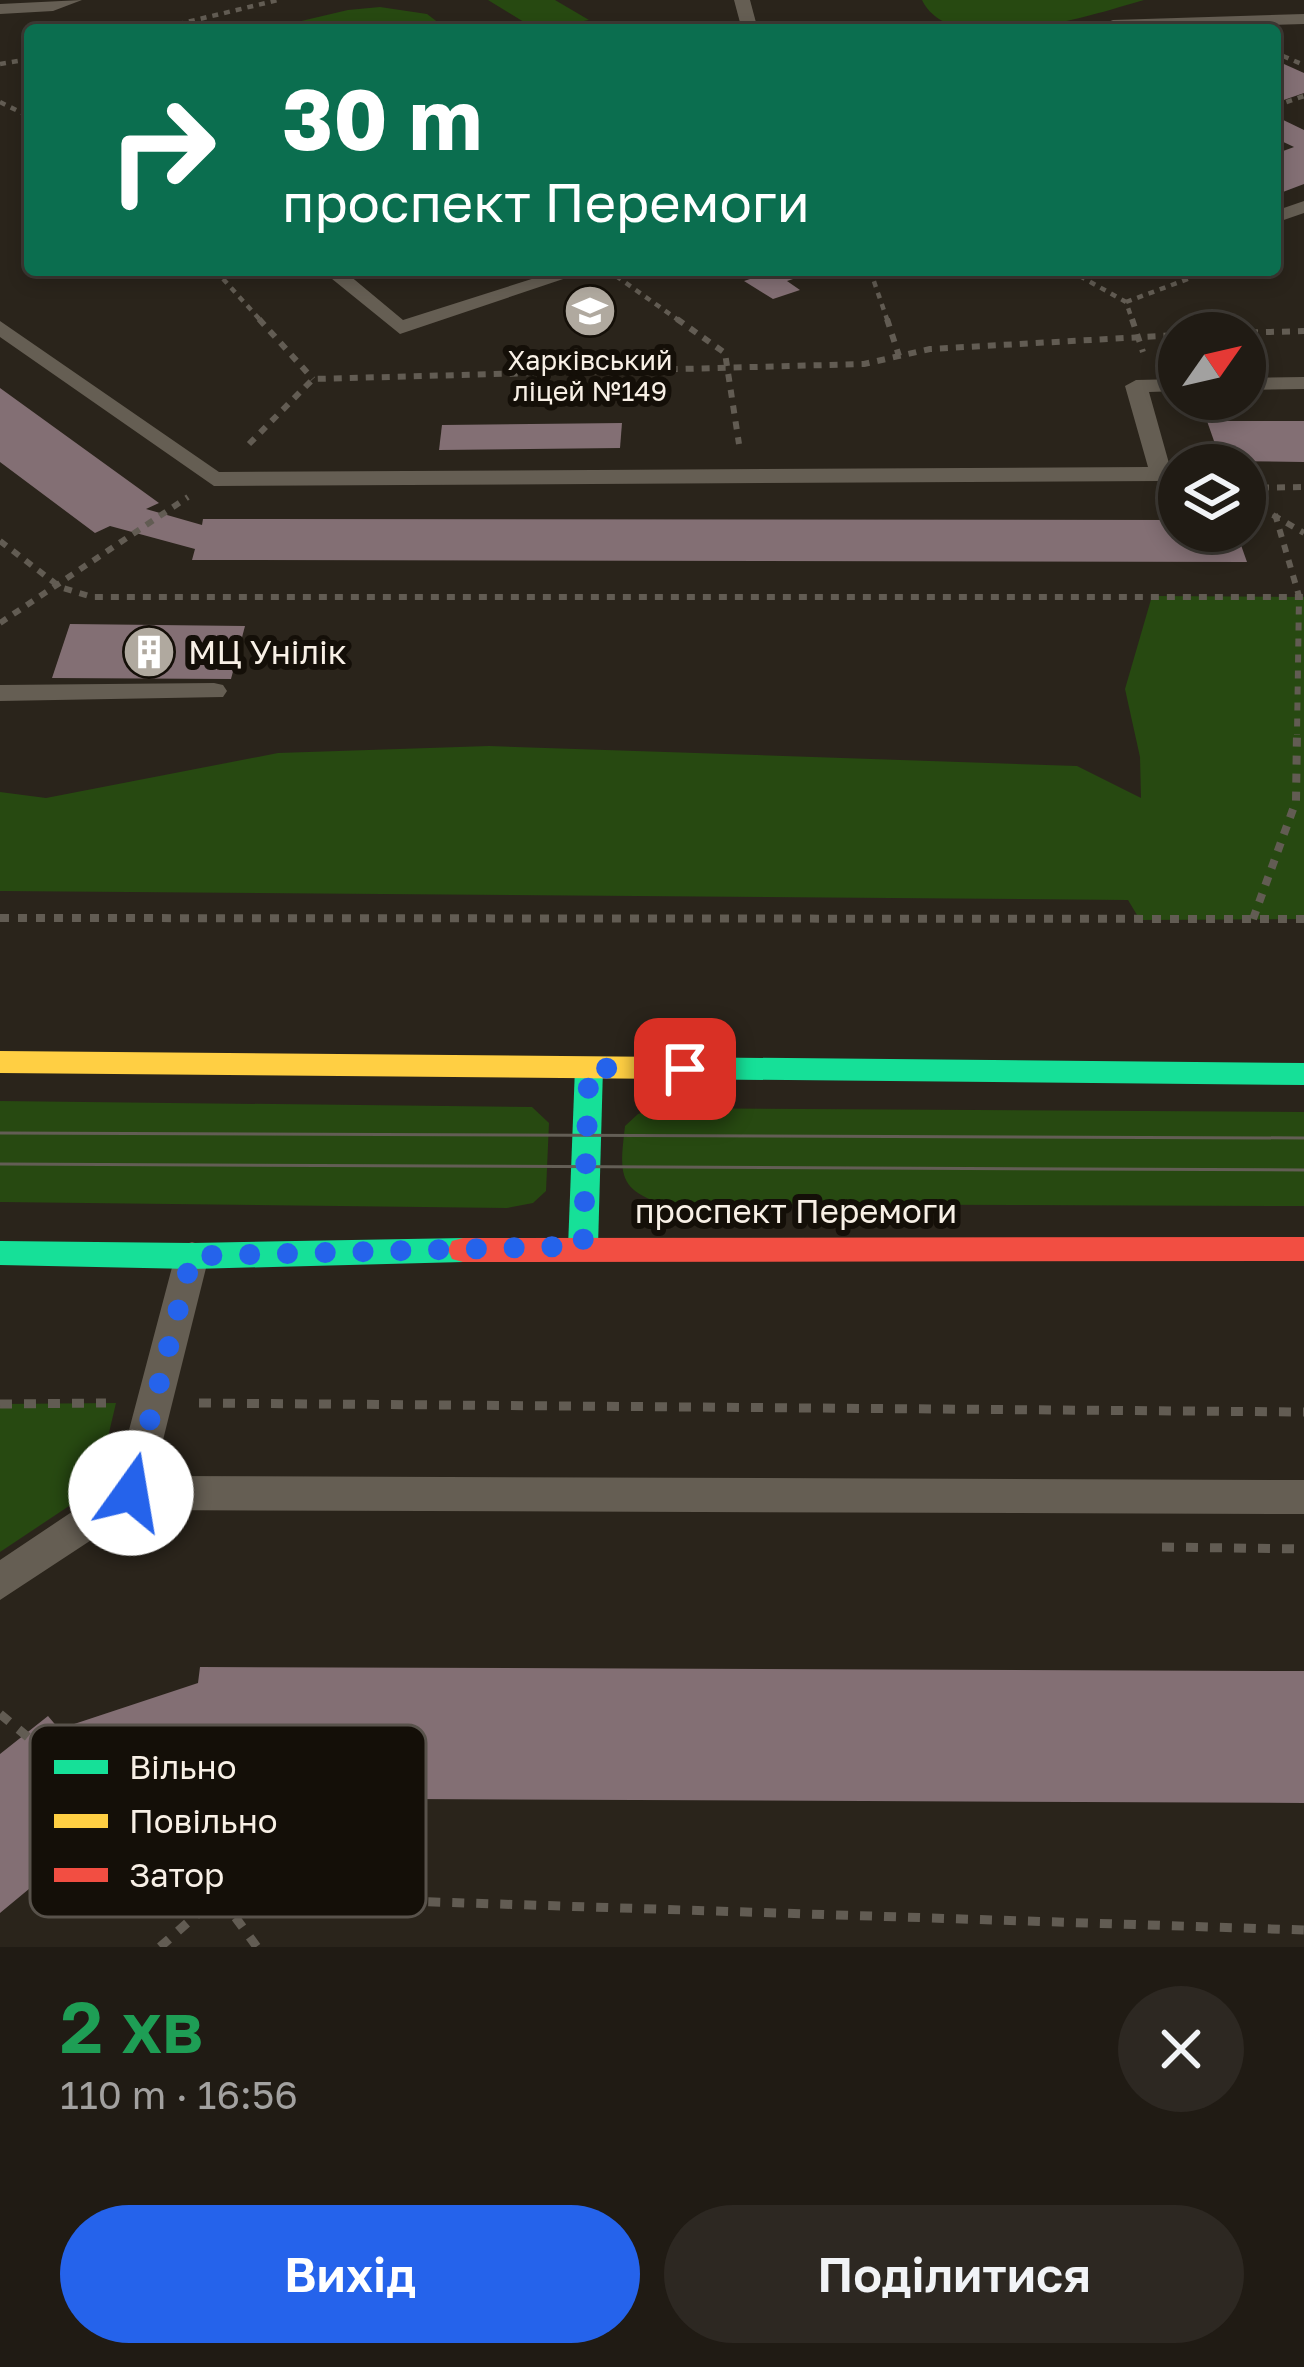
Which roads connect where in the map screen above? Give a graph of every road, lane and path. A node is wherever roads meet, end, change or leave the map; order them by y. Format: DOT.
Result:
graph roads {
  1 [pos="74,0"];
  2 [pos="278,0"];
  3 [pos="0,9"];
  4 [pos="1304,19"];
  5 [pos="179,24"];
  6 [pos="1145,24"];
  7 [pos="220,276"];
  8 [pos="338,276"];
  9 [pos="561,276"];
  10 [pos="616,276"];
  11 [pos="871,276"];
  12 [pos="1080,276"];
  13 [pos="1196,276"];
  14 [pos="1126,302"];
  15 [pos="0,327"];
  16 [pos="1304,331"];
  17 [pos="1266,332"];
  18 [pos="1137,336"];
  19 [pos="1158,336"];
  20 [pos="898,356"];
  21 [pos="1147,360"];
  22 [pos="730,366"];
  23 [pos="313,379"];
  24 [pos="1304,383"];
  25 [pos="1266,384"];
  26 [pos="1158,385"];
  27 [pos="742,475"];
  28 [pos="214,479"];
  29 [pos="1304,487"];
  30 [pos="1266,488"];
  31 [pos="1266,510"];
  32 [pos="1275,514"];
  33 [pos="1304,533"];
  34 [pos="0,541"];
  35 [pos="60,587"];
  36 [pos="1302,597"];
  37 [pos="0,623"];
  38 [pos="214,691"];
  39 [pos="0,693"];
  40 [pos="0,918"];
  41 [pos="1253,919"];
  42 [pos="1304,919"];
  43 [pos="0,1062"];
  44 [pos="589,1068"];
  45 [pos="1304,1074"];
  46 [pos="583,1246"];
  47 [pos="1304,1249"];
  48 [pos="0,1252"];
  49 [pos="192,1256"];
  50 [pos="152,1403"];
  51 [pos="0,1404"];
  52 [pos="1304,1412"];
  53 [pos="131,1493"];
  54 [pos="1304,1497"];
  55 [pos="0,1582"];
  56 [pos="0,1714"];
  57 [pos="30,1739"];
  58 [pos="426,1902"];
  59 [pos="194,1917"];
  60 [pos="235,1917"];
  61 [pos="1304,1930"];
  62 [pos="160,1947"];
  63 [pos="257,1947"];
  1 -- 3 [label="lane"];
  2 -- 5 [label="path"];
  4 -- 6 [label="lane"];
  7 -- 23 [label="path"];
  8 -- 9 [label="lane"];
  10 -- 22 [label="path"];
  11 -- 20 [label="path"];
  12 -- 14 [label="path"];
  13 -- 14 [label="path"];
  14 -- 18 [label="path"];
  15 -- 28 [label="lane"];
  16 -- 17 [label="path"];
  18 -- 19 [label="path"];
  18 -- 20 [label="path"];
  18 -- 21 [label="path"];
  20 -- 22 [label="path"];
  22 -- 23 [label="path"];
  22 -- 27 [label="path"];
  23 -- 28 [label="path"];
  24 -- 25 [label="lane"];
  26 -- 27 [label="lane"];
  27 -- 28 [label="lane"];
  28 -- 35 [label="path"];
  29 -- 30 [label="path"];
  31 -- 32 [label="path"];
  32 -- 33 [label="path"];
  32 -- 36 [label="path"];
  34 -- 35 [label="path"];
  35 -- 36 [label="path"];
  35 -- 37 [label="path"];
  36 -- 41 [label="path"];
  38 -- 39 [label="lane"];
  40 -- 41 [label="path"];
  41 -- 42 [label="path"];
  43 -- 44 [label="main road"];
  44 -- 45 [label="main road"];
  44 -- 46 [label="main road"];
  46 -- 47 [label="main road, проспект Перемоги"];
  46 -- 49 [label="main road, проспект Перемоги"];
  48 -- 49 [label="main road, проспект Перемоги"];
  49 -- 50 [label="lane"];
  50 -- 51 [label="path"];
  50 -- 52 [label="path"];
  50 -- 53 [label="lane"];
  53 -- 54 [label="lane"];
  53 -- 55 [label="lane"];
  56 -- 57 [label="path"];
  58 -- 61 [label="path"];
  59 -- 62 [label="path"];
  60 -- 63 [label="path"];
}
